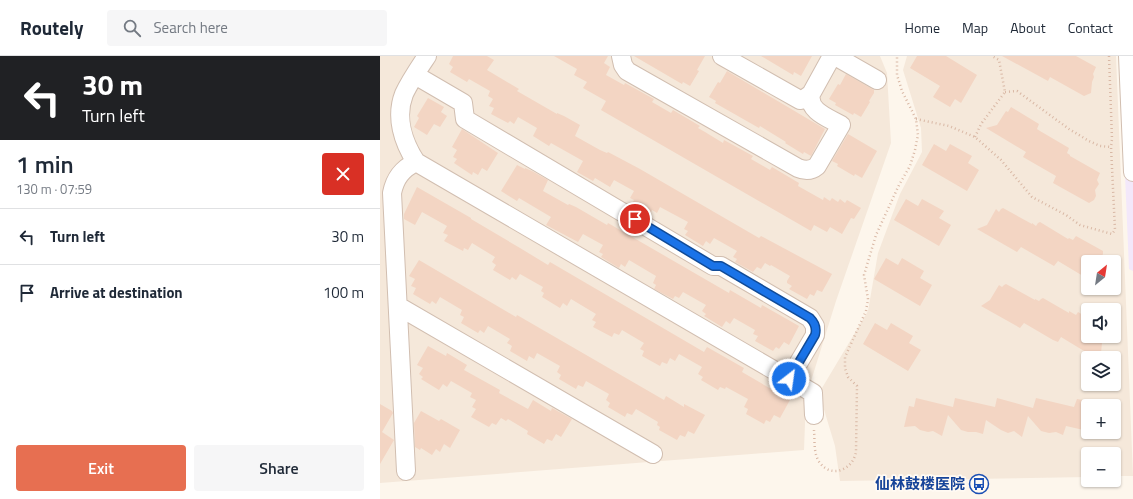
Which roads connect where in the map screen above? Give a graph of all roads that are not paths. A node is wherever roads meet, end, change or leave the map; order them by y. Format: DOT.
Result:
graph roads {
  1 [pos="426,56"];
  2 [pos="621,56"];
  3 [pos="722,56"];
  4 [pos="833,56"];
  5 [pos="1128,56"];
  6 [pos="415,75"];
  7 [pos="877,80"];
  8 [pos="811,94"];
  9 [pos="416,162"];
  10 [pos="1133,172"];
  11 [pos="398,306"];
  12 [pos="789,379"];
  13 [pos="814,415"];
  14 [pos="653,454"];
  15 [pos="406,471"];
  1 -- 6 [label="lane"];
  2 -- 8 [label="lane"];
  3 -- 8 [label="lane"];
  4 -- 7 [label="lane"];
  4 -- 8 [label="lane"];
  5 -- 10 [label="lane"];
  6 -- 9 [label="lane"];
  6 -- 12 [label="lane"];
  9 -- 11 [label="lane"];
  9 -- 12 [label="lane"];
  11 -- 14 [label="lane"];
  11 -- 15 [label="lane"];
  12 -- 13 [label="lane"];
}
